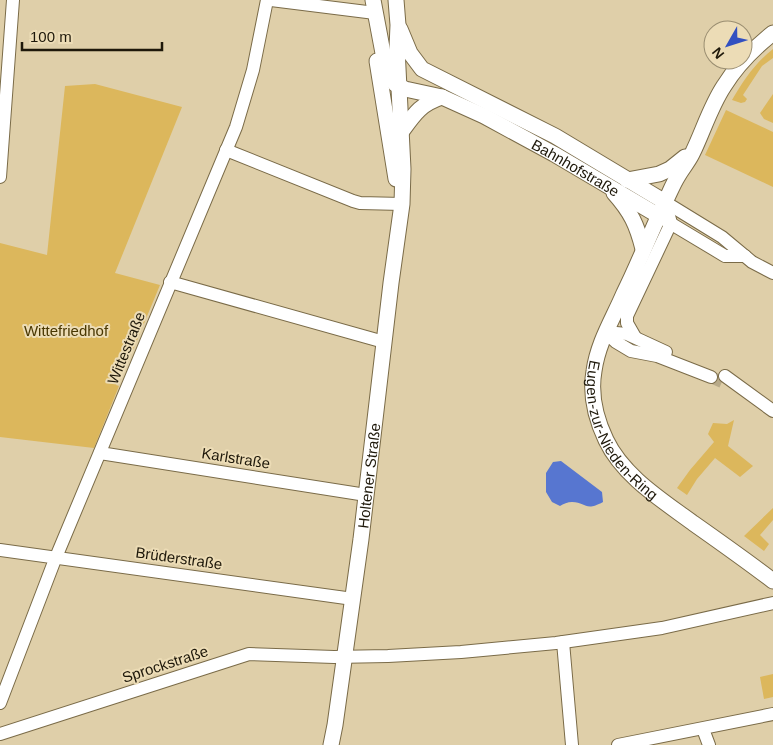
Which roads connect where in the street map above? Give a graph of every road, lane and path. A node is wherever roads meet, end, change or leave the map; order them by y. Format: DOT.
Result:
graph roads {
  1 [pos="13,0"];
  2 [pos="267,0"];
  3 [pos="271,0"];
  4 [pos="396,0"];
  5 [pos="374,7"];
  6 [pos="398,25"];
  7 [pos="378,33"];
  8 [pos="773,33"];
  9 [pos="422,69"];
  10 [pos="398,83"];
  11 [pos="442,97"];
  12 [pos="383,100"];
  13 [pos="402,131"];
  14 [pos="226,150"];
  15 [pos="692,154"];
  16 [pos="0,177"];
  17 [pos="627,180"];
  18 [pos="608,187"];
  19 [pos="402,204"];
  20 [pos="665,214"];
  21 [pos="643,249"];
  22 [pos="745,256"];
  23 [pos="773,273"];
  24 [pos="170,282"];
  25 [pos="605,332"];
  26 [pos="632,333"];
  27 [pos="384,342"];
  28 [pos="718,376"];
  29 [pos="773,411"];
  30 [pos="100,452"];
  31 [pos="366,495"];
  32 [pos="0,550"];
  33 [pos="57,557"];
  34 [pos="773,581"];
  35 [pos="353,599"];
  36 [pos="773,603"];
  37 [pos="563,642"];
  38 [pos="345,656"];
  39 [pos="0,703"];
  40 [pos="773,714"];
  41 [pos="703,729"];
  42 [pos="0,734"];
  43 [pos="331,745"];
  44 [pos="572,745"];
  45 [pos="618,745"];
  46 [pos="709,745"];
  1 -- 16 [label="street"];
  2 -- 14 [label="street, Wittestraße"];
  3 -- 5 [label="street"];
  4 -- 6 [label="main road, Holtener Straße"];
  5 -- 7 [label="main road, Holtener Straße"];
  6 -- 9 [label="main road, Bahnhofstraße"];
  6 -- 10 [label="main road, Holtener Straße"];
  7 -- 10 [label="main road, Holtener Straße"];
  7 -- 12 [label="main road, Holtener Straße"];
  8 -- 15 [label="main road, Eugen-zur-Nieden-Ring"];
  9 -- 10 [label="main road"];
  9 -- 17 [label="main road, Bahnhofstraße"];
  10 -- 11 [label="main road, Bahnhofstraße"];
  10 -- 12 [label="main road"];
  10 -- 13 [label="main road, Holtener Straße"];
  11 -- 13 [label="main road"];
  11 -- 18 [label="main road, Bahnhofstraße"];
  12 -- 19 [label="main road, Holtener Straße"];
  13 -- 19 [label="main road, Holtener Straße"];
  14 -- 19 [label="street"];
  14 -- 24 [label="street, Wittestraße"];
  15 -- 17 [label="main road"];
  15 -- 20 [label="main road, Eugen-zur-Nieden-Ring"];
  17 -- 20 [label="main road, Bahnhofstraße"];
  18 -- 20 [label="main road, Bahnhofstraße"];
  18 -- 21 [label="main road"];
  19 -- 27 [label="main road, Holtener Straße"];
  20 -- 21 [label="main road, Eugen-zur-Nieden-Ring"];
  20 -- 22 [label="street, Bahnhofstraße"];
  20 -- 22 [label="street, Bahnhofstraße"];
  20 -- 26 [label="street, Eugen-zur-Nieden-Ring"];
  21 -- 25 [label="main road, Eugen-zur-Nieden-Ring"];
  22 -- 23 [label="street, Bahnhofstraße"];
  24 -- 27 [label="street"];
  24 -- 30 [label="street, Wittestraße"];
  25 -- 26 [label="street"];
  25 -- 28 [label="street"];
  25 -- 34 [label="main road, Eugen-zur-Nieden-Ring"];
  26 -- 28 [label="street"];
  27 -- 31 [label="main road, Holtener Straße"];
  28 -- 29 [label="street"];
  30 -- 31 [label="street, Karlstraße"];
  30 -- 33 [label="street, Wittestraße"];
  31 -- 35 [label="main road, Holtener Straße"];
  32 -- 33 [label="street, Brüderstraße"];
  33 -- 35 [label="street, Brüderstraße"];
  33 -- 39 [label="street, Wittestraße"];
  35 -- 38 [label="main road, Holtener Straße"];
  36 -- 37 [label="street, Sprockstraße"];
  37 -- 38 [label="street, Sprockstraße"];
  37 -- 44 [label="street"];
  38 -- 42 [label="street, Sprockstraße"];
  38 -- 43 [label="main road, Holtener Straße"];
  40 -- 41 [label="street"];
  41 -- 45 [label="street"];
  41 -- 46 [label="street"];
}
